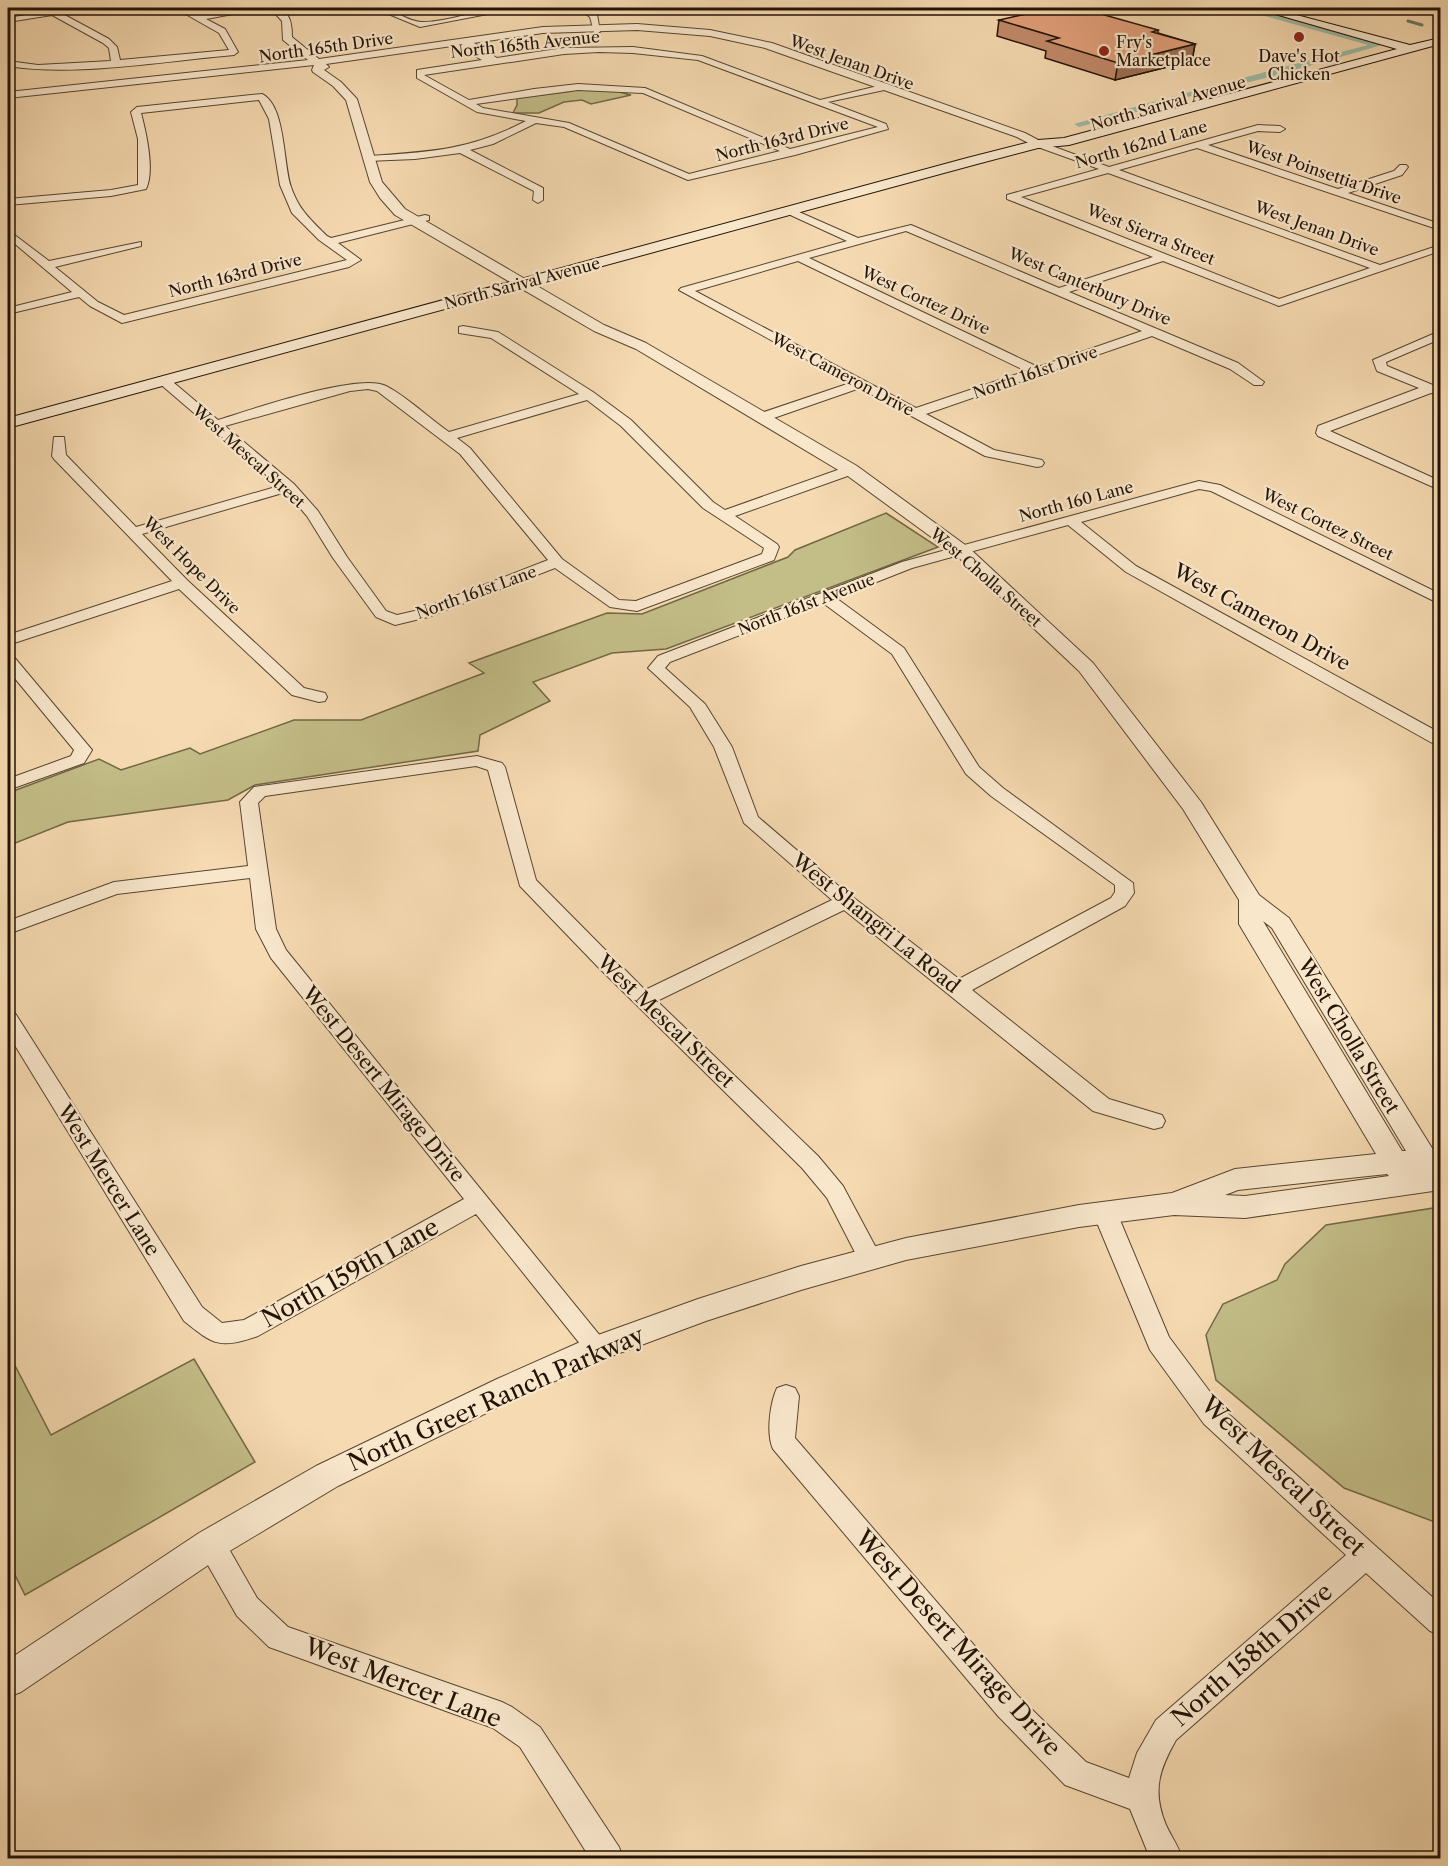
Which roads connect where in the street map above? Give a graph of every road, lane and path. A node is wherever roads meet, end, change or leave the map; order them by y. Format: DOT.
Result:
graph roads {
  1 [pos="79,8"];
  2 [pos="179,8"];
  3 [pos="261,8"];
  4 [pos="274,8"];
  5 [pos="378,8"];
  6 [pos="515,8"];
  7 [pos="581,8"];
  8 [pos="1259,8"];
  9 [pos="1289,8"];
  10 [pos="53,12"];
  11 [pos="200,18"];
  12 [pos="8,20"];
  13 [pos="597,28"];
  14 [pos="651,29"];
  15 [pos="1440,30"];
  16 [pos="1404,38"];
  17 [pos="1440,41"];
  18 [pos="461,43"];
  19 [pos="1387,43"];
  20 [pos="1428,45"];
  21 [pos="1412,50"];
  22 [pos="1439,52"];
  23 [pos="489,62"];
  24 [pos="116,63"];
  25 [pos="8,64"];
  26 [pos="318,64"];
  27 [pos="21,67"];
  28 [pos="8,74"];
  29 [pos="880,88"];
  30 [pos="8,97"];
  31 [pos="364,102"];
  32 [pos="822,102"];
  33 [pos="1171,103"];
  34 [pos="465,104"];
  35 [pos="536,119"];
  36 [pos="1143,121"];
  37 [pos="1280,129"];
  38 [pos="1038,144"];
  39 [pos="1198,145"];
  40 [pos="460,149"];
  41 [pos="792,153"];
  42 [pos="380,158"];
  43 [pos="1402,167"];
  44 [pos="1109,170"];
  45 [pos="394,189"];
  46 [pos="1337,193"];
  47 [pos="1011,197"];
  48 [pos="538,200"];
  49 [pos="8,202"];
  50 [pos="790,211"];
  51 [pos="422,221"];
  52 [pos="1440,227"];
  53 [pos="8,233"];
  54 [pos="857,241"];
  55 [pos="332,243"];
  56 [pos="137,244"];
  57 [pos="1440,248"];
  58 [pos="1164,257"];
  59 [pos="799,258"];
  60 [pos="48,265"];
  61 [pos="1382,269"];
  62 [pos="528,281"];
  63 [pos="1060,291"];
  64 [pos="81,293"];
  65 [pos="8,311"];
  66 [pos="463,330"];
  67 [pos="1154,331"];
  68 [pos="1440,335"];
  69 [pos="1039,372"];
  70 [pos="163,380"];
  71 [pos="1258,382"];
  72 [pos="860,384"];
  73 [pos="1436,390"];
  74 [pos="589,394"];
  75 [pos="915,413"];
  76 [pos="763,417"];
  77 [pos="8,423"];
  78 [pos="217,424"];
  79 [pos="447,437"];
  80 [pos="59,440"];
  81 [pos="1037,463"];
  82 [pos="851,470"];
  83 [pos="1199,486"];
  84 [pos="1440,486"];
  85 [pos="289,487"];
  86 [pos="725,515"];
  87 [pos="1070,520"];
  88 [pos="133,532"];
  89 [pos="962,551"];
  90 [pos="557,562"];
  91 [pos="182,583"];
  92 [pos="823,596"];
  93 [pos="1440,600"];
  94 [pos="395,620"];
  95 [pos="8,640"];
  96 [pos="8,660"];
  97 [pos="656,668"];
  98 [pos="319,696"];
  99 [pos="1440,740"];
  100 [pos="8,785"];
  101 [pos="260,791"];
  102 [pos="258,871"];
  103 [pos="1251,900"];
  104 [pos="846,902"];
  105 [pos="8,928"];
  106 [pos="957,988"];
  107 [pos="643,999"];
  108 [pos="8,1018"];
  109 [pos="1154,1121"];
  110 [pos="1436,1169"];
  111 [pos="1402,1173"];
  112 [pos="479,1201"];
  113 [pos="1105,1213"];
  114 [pos="870,1259"];
  115 [pos="218,1334"];
  116 [pos="598,1348"];
  117 [pos="786,1396"];
  118 [pos="211,1544"];
  119 [pos="1366,1555"];
  120 [pos="1440,1623"];
  121 [pos="8,1680"];
  122 [pos="1143,1798"];
  123 [pos="608,1858"];
  124 [pos="1167,1858"];
  1 -- 10 [label="street"];
  2 -- 11 [label="street"];
  3 -- 11 [label="street"];
  4 -- 26 [label="street, West Cholla Street"];
  5 -- 6 [label="street"];
  7 -- 13 [label="street"];
  8 -- 19 [label="main road"];
  9 -- 16 [label="main road"];
  10 -- 12 [label="street"];
  10 -- 24 [label="street"];
  11 -- 24 [label="street, North 165th Drive"];
  13 -- 14 [label="street, North 165th Drive"];
  13 -- 18 [label="street, North 165th Drive"];
  13 -- 18 [label="street, North 165th Drive"];
  14 -- 29 [label="street, West Jenan Drive"];
  15 -- 16 [label="main road, North Sarival Avenue"];
  16 -- 19 [label="main road, North Sarival Avenue"];
  16 -- 20 [label="main road"];
  17 -- 20 [label="main road, North Sarival Avenue"];
  18 -- 23 [label="street"];
  18 -- 26 [label="street, North 165th Drive"];
  19 -- 21 [label="main road"];
  19 -- 33 [label="main road, North Sarival Avenue"];
  20 -- 21 [label="main road, North Sarival Avenue"];
  20 -- 22 [label="main road"];
  21 -- 22 [label="main road"];
  21 -- 36 [label="main road, North Sarival Avenue"];
  23 -- 32 [label="street, North 165th Avenue"];
  23 -- 34 [label="street, North 165th Avenue"];
  24 -- 27 [label="street, North 165th Drive"];
  25 -- 27 [label="street"];
  26 -- 30 [label="street, North 165th Drive"];
  26 -- 31 [label="street, West Cholla Street"];
  26 -- 42 [label="street, West Cholla Street"];
  27 -- 28 [label="street"];
  29 -- 32 [label="street"];
  29 -- 38 [label="street, West Jenan Drive"];
  32 -- 41 [label="street, North 163rd Drive"];
  33 -- 36 [label="main road"];
  33 -- 38 [label="main road, North Sarival Avenue"];
  34 -- 35 [label="street"];
  34 -- 41 [label="street"];
  35 -- 40 [label="street"];
  35 -- 41 [label="street, North 163rd Drive"];
  36 -- 38 [label="main road, North Sarival Avenue"];
  37 -- 39 [label="street, North 162nd Lane"];
  38 -- 44 [label="street, West Jenan Drive"];
  38 -- 50 [label="main road, North Sarival Avenue"];
  39 -- 44 [label="street, North 162nd Lane"];
  39 -- 46 [label="street, West Poinsettia Drive"];
  40 -- 42 [label="street"];
  40 -- 48 [label="street"];
  42 -- 51 [label="street, West Cholla Street"];
  43 -- 46 [label="street"];
  44 -- 47 [label="street, North 162nd Lane"];
  44 -- 61 [label="street, West Jenan Drive"];
  45 -- 51 [label="street, West Cholla Street"];
  46 -- 52 [label="street, West Poinsettia Drive"];
  47 -- 58 [label="street, West Sierra Street"];
  49 -- 55 [label="street"];
  50 -- 54 [label="street"];
  50 -- 62 [label="main road, North Sarival Avenue"];
  51 -- 55 [label="street"];
  51 -- 62 [label="street, West Cholla Street"];
  53 -- 60 [label="street"];
  54 -- 59 [label="street"];
  54 -- 63 [label="street, West Canterbury Drive"];
  55 -- 64 [label="street, North 163rd Drive"];
  56 -- 60 [label="street"];
  57 -- 61 [label="street"];
  58 -- 61 [label="street, West Sierra Street"];
  58 -- 63 [label="street"];
  59 -- 69 [label="street, West Cortez Drive"];
  59 -- 72 [label="street, West Cameron Drive"];
  60 -- 64 [label="street"];
  62 -- 70 [label="main road, North Sarival Avenue"];
  62 -- 76 [label="street, West Cholla Street"];
  63 -- 67 [label="street, West Canterbury Drive"];
  64 -- 65 [label="street"];
  66 -- 74 [label="street"];
  67 -- 69 [label="street, North 161st Drive"];
  67 -- 71 [label="street, West Canterbury Drive"];
  68 -- 73 [label="street"];
  69 -- 75 [label="street, North 161st Drive"];
  70 -- 77 [label="main road, North Sarival Avenue"];
  70 -- 78 [label="street, West Mescal Street"];
  72 -- 75 [label="street, West Cameron Drive"];
  72 -- 76 [label="street"];
  73 -- 84 [label="street"];
  74 -- 79 [label="street"];
  74 -- 86 [label="street"];
  75 -- 81 [label="street, West Cameron Drive"];
  76 -- 82 [label="street, West Cholla Street"];
  78 -- 79 [label="street"];
  78 -- 85 [label="street, West Mescal Street"];
  79 -- 90 [label="street"];
  80 -- 88 [label="street, West Hope Drive"];
  82 -- 86 [label="street"];
  82 -- 89 [label="street, West Cholla Street"];
  83 -- 87 [label="street, North 160 Lane"];
  83 -- 93 [label="street, West Cortez Street"];
  85 -- 88 [label="street"];
  85 -- 94 [label="street, West Mescal Street"];
  86 -- 90 [label="street"];
  87 -- 89 [label="street, North 160 Lane"];
  87 -- 99 [label="street, West Cameron Drive"];
  88 -- 91 [label="street, West Hope Drive"];
  89 -- 92 [label="street, North 161st Avenue"];
  89 -- 103 [label="street, West Cholla Street"];
  90 -- 94 [label="street, North 161st Lane"];
  91 -- 95 [label="street"];
  91 -- 98 [label="street, West Hope Drive"];
  92 -- 97 [label="street, North 161st Avenue"];
  92 -- 106 [label="street"];
  96 -- 100 [label="street"];
  97 -- 104 [label="street, West Shangri La Road"];
  101 -- 102 [label="street, West Desert Mirage Drive"];
  101 -- 107 [label="street, West Mescal Street"];
  102 -- 105 [label="street"];
  102 -- 112 [label="street, West Desert Mirage Drive"];
  103 -- 110 [label="street, West Cholla Street"];
  103 -- 111 [label="street, West Cholla Street"];
  104 -- 106 [label="street, West Shangri La Road"];
  104 -- 107 [label="street"];
  106 -- 109 [label="street, West Shangri La Road"];
  107 -- 114 [label="street, West Mescal Street"];
  108 -- 115 [label="street, West Mercer Lane"];
  110 -- 111 [label="street, North Greer Ranch Parkway"];
  111 -- 113 [label="street, North Greer Ranch Parkway"];
  112 -- 115 [label="street, North 159th Lane"];
  112 -- 116 [label="street, West Desert Mirage Drive"];
  113 -- 114 [label="street, North Greer Ranch Parkway"];
  113 -- 119 [label="street, West Mescal Street"];
  114 -- 116 [label="street, North Greer Ranch Parkway"];
  116 -- 118 [label="street, North Greer Ranch Parkway"];
  117 -- 122 [label="street, West Desert Mirage Drive"];
  118 -- 121 [label="street, North Greer Ranch Parkway"];
  118 -- 123 [label="street, West Mercer Lane"];
  119 -- 120 [label="street, West Mescal Street"];
  119 -- 122 [label="street, North 158th Drive"];
  122 -- 124 [label="street"];
}
